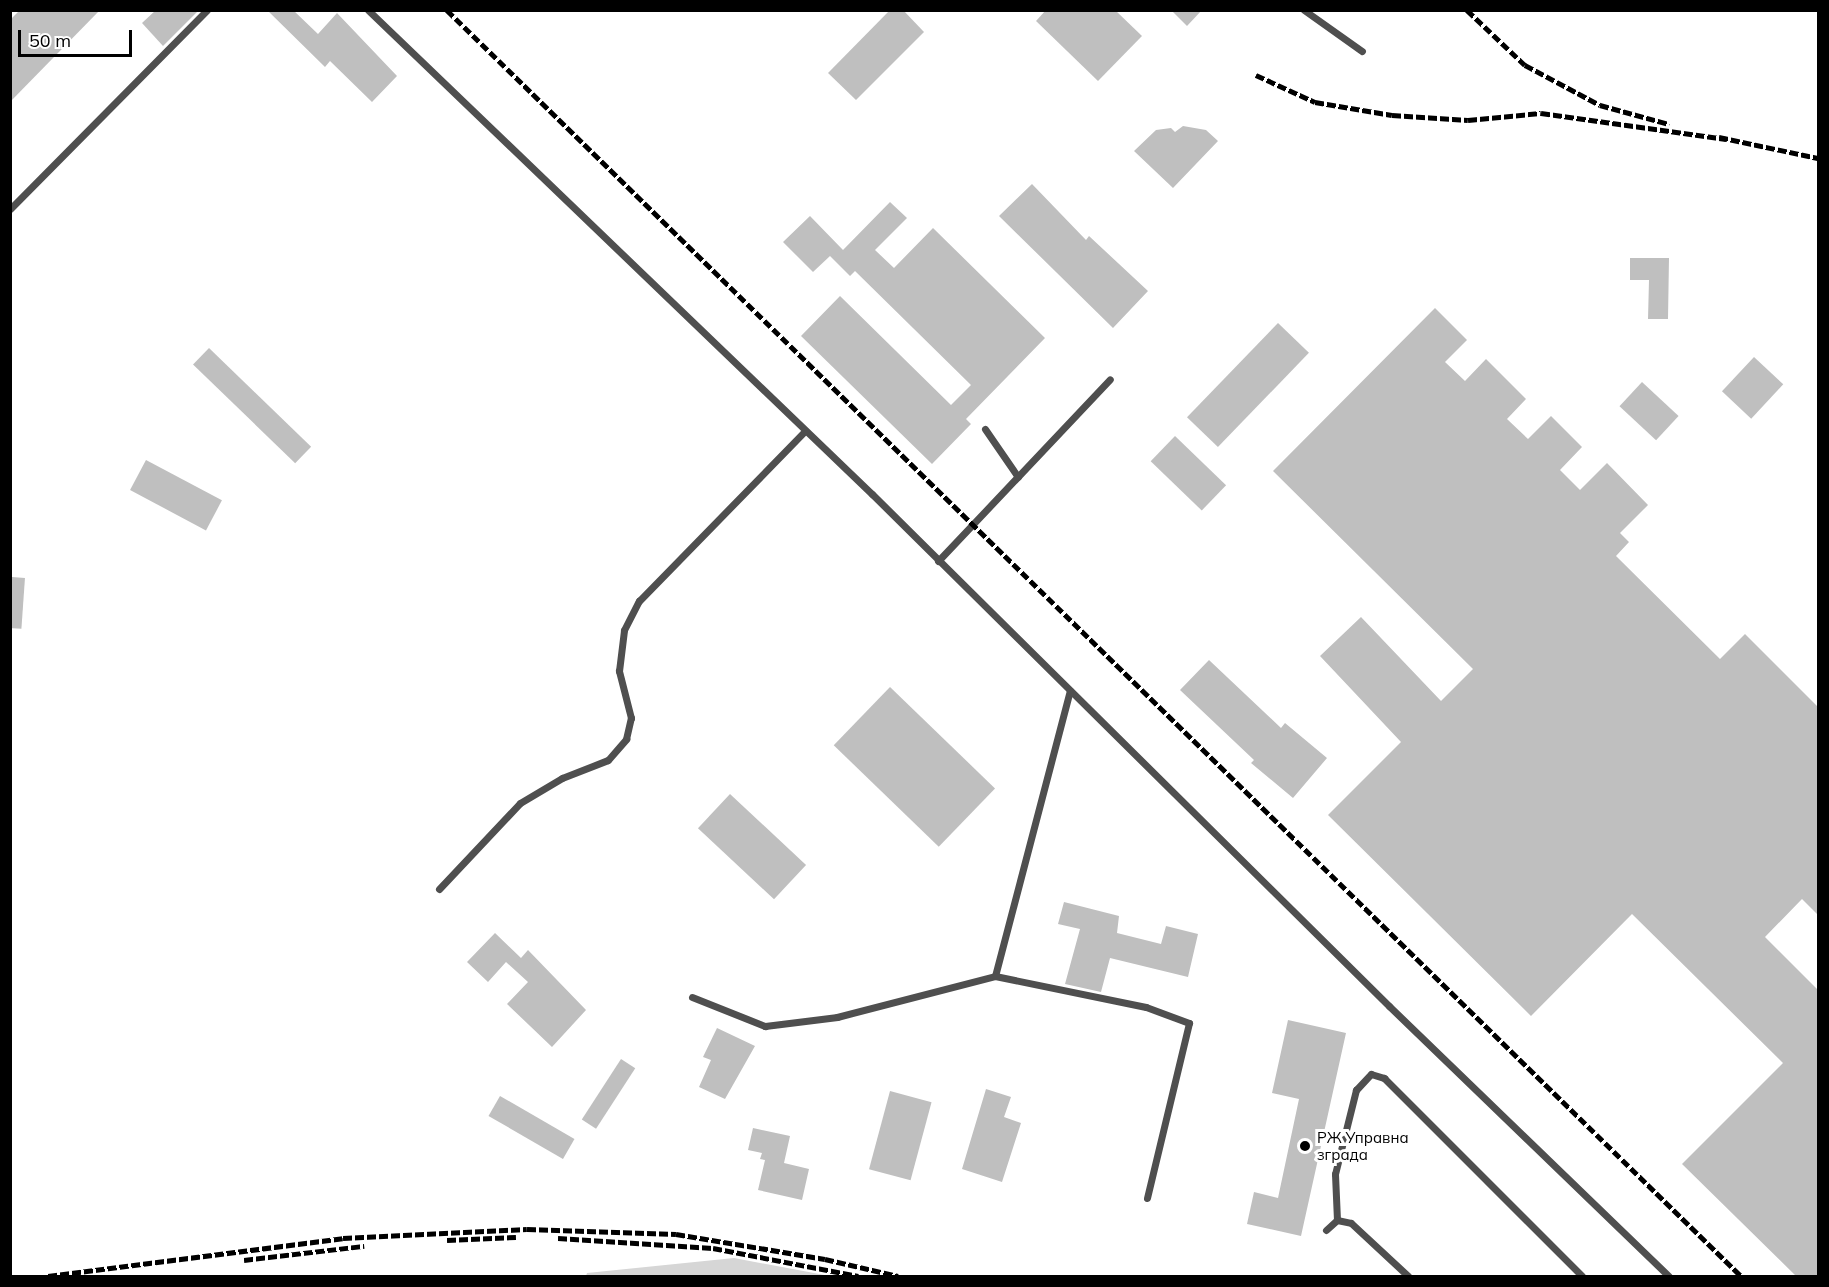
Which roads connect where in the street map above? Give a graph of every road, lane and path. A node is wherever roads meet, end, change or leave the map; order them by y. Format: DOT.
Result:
graph roads {
  1 [pos="207,10"];
  2 [pos="368,10"];
  3 [pos="1304,10"];
  4 [pos="1362,51"];
  5 [pos="10,209"];
  6 [pos="1110,379"];
  7 [pos="986,429"];
  8 [pos="806,431"];
  9 [pos="1018,477"];
  10 [pos="938,561"];
  11 [pos="1070,691"];
  12 [pos="439,889"];
  13 [pos="995,976"];
  14 [pos="692,997"];
  15 [pos="1147,1198"];
  16 [pos="1337,1220"];
  17 [pos="1326,1230"];
  18 [pos="1408,1276"];
  19 [pos="1582,1276"];
  20 [pos="1669,1276"];
  1 -- 5 [label="lane"];
  2 -- 8 [label="lane"];
  3 -- 4 [label="lane"];
  6 -- 9 [label="lane"];
  7 -- 9 [label="lane"];
  8 -- 10 [label="lane"];
  8 -- 12 [label="lane"];
  9 -- 10 [label="lane"];
  10 -- 11 [label="lane"];
  11 -- 13 [label="lane"];
  11 -- 20 [label="lane"];
  13 -- 14 [label="lane"];
  13 -- 15 [label="lane"];
  16 -- 17 [label="lane"];
  16 -- 18 [label="lane"];
  16 -- 19 [label="lane"];
}
